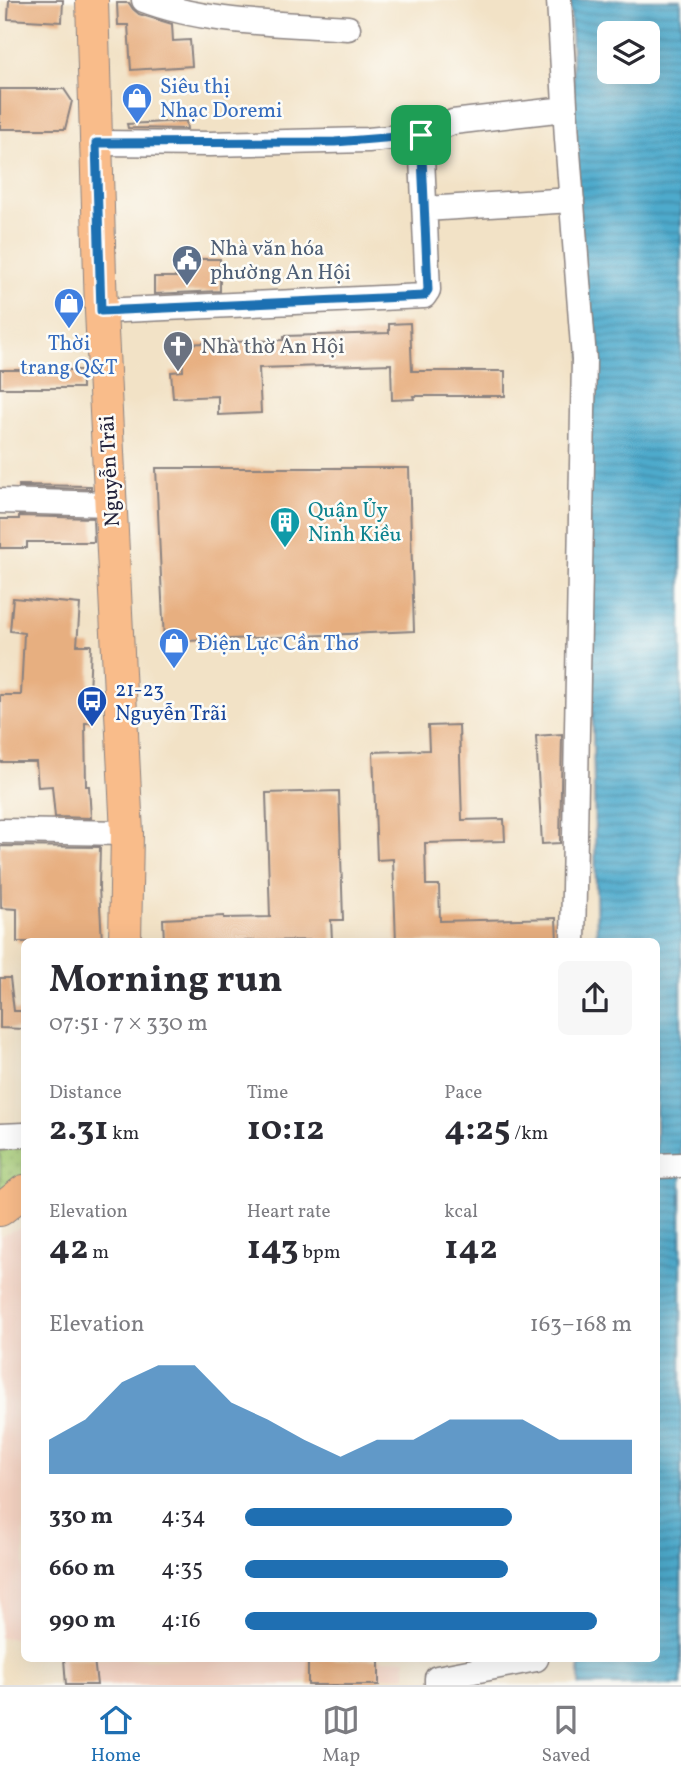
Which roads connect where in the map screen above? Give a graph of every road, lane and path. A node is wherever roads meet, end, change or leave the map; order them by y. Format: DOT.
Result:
graph roads {
  1 [pos="92,0"];
  2 [pos="144,0"];
  3 [pos="559,0"];
  4 [pos="348,27"];
  5 [pos="565,109"];
  6 [pos="421,135"];
  7 [pos="96,143"];
  8 [pos="572,200"];
  9 [pos="425,209"];
  10 [pos="101,311"];
  11 [pos="0,501"];
  12 [pos="111,504"];
  13 [pos="0,831"];
  14 [pos="127,833"];
  15 [pos="125,938"];
  16 [pos="573,938"];
  17 [pos="21,1135"];
  18 [pos="0,1136"];
  19 [pos="681,1165"];
  20 [pos="660,1166"];
  21 [pos="21,1193"];
  22 [pos="0,1210"];
  23 [pos="520,1662"];
  24 [pos="437,1685"];
  1 -- 7 [label="main road, Nguyễn Trãi"];
  2 -- 4 [label="street"];
  3 -- 5 [label="street"];
  5 -- 6 [label="street"];
  5 -- 8 [label="street"];
  6 -- 7 [label="street"];
  6 -- 9 [label="street"];
  7 -- 10 [label="main road, Nguyễn Trãi"];
  8 -- 9 [label="street"];
  8 -- 16 [label="street"];
  9 -- 10 [label="street"];
  10 -- 12 [label="main road, Nguyễn Trãi"];
  11 -- 12 [label="street"];
  12 -- 14 [label="main road, Nguyễn Trãi"];
  13 -- 14 [label="street"];
  14 -- 15 [label="main road, Nguyễn Trãi"];
  17 -- 18 [label="street"];
  19 -- 20 [label="street"];
  21 -- 22 [label="main road"];
  23 -- 24 [label="street"];
}
